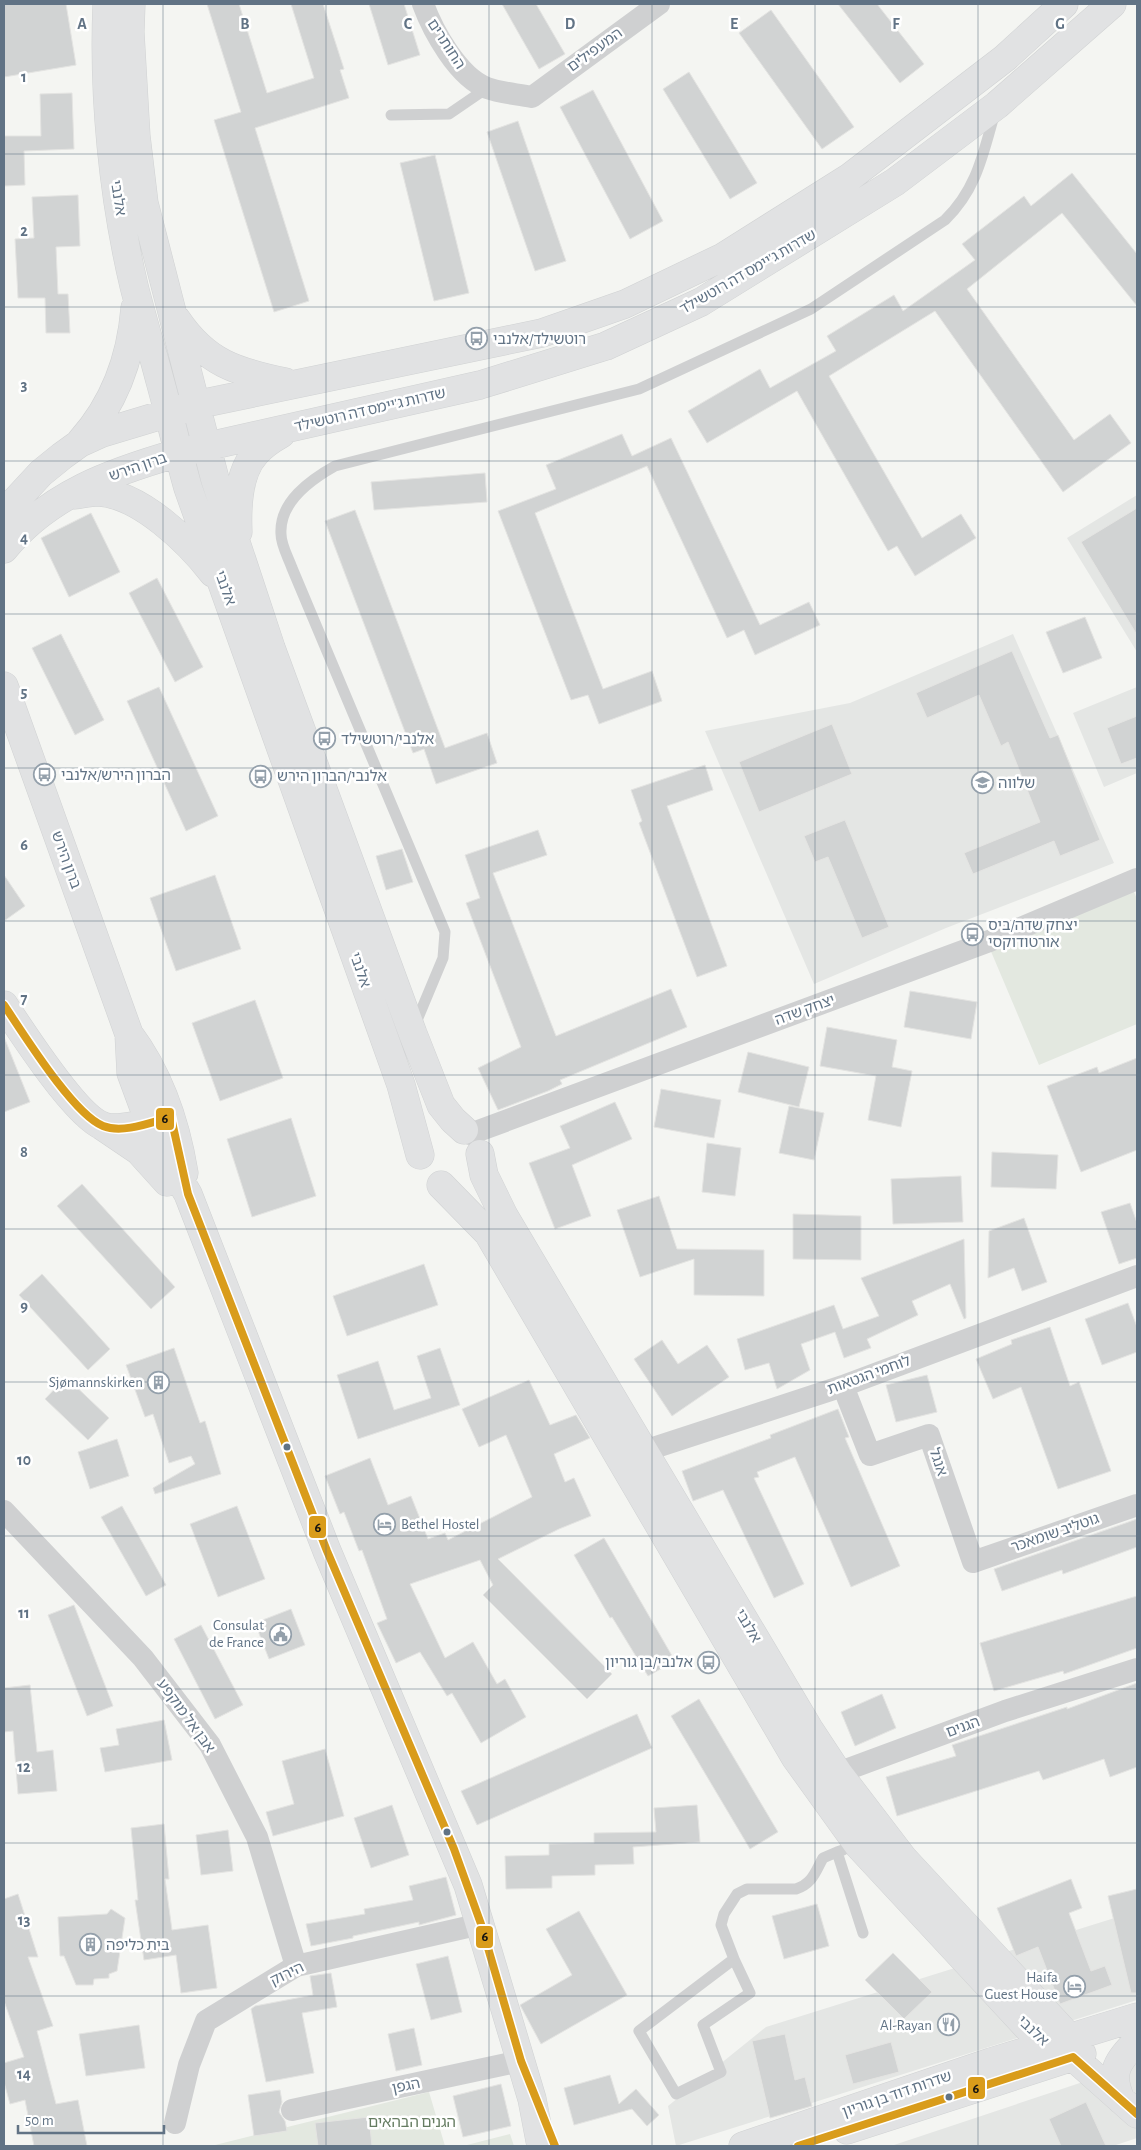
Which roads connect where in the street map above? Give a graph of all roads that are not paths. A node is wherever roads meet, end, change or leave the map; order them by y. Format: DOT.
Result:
graph roads {
  1 [pos="106,4"];
  2 [pos="131,4"];
  3 [pos="423,4"];
  4 [pos="659,4"];
  5 [pos="1064,4"];
  6 [pos="1112,4"];
  7 [pos="487,88"];
  8 [pos="532,97"];
  9 [pos="997,105"];
  10 [pos="390,115"];
  11 [pos="134,286"];
  12 [pos="170,309"];
  13 [pos="296,384"];
  14 [pos="195,405"];
  15 [pos="168,412"];
  16 [pos="291,428"];
  17 [pos="80,443"];
  18 [pos="206,449"];
  19 [pos="178,454"];
  20 [pos="66,496"];
  21 [pos="4,512"];
  22 [pos="4,549"];
  23 [pos="243,566"];
  24 [pos="226,590"];
  25 [pos="4,686"];
  26 [pos="1135,887"];
  27 [pos="4,1005"];
  28 [pos="129,1034"];
  29 [pos="413,1034"];
  30 [pos="131,1073"];
  31 [pos="160,1120"];
  32 [pos="95,1121"];
  33 [pos="472,1139"];
  34 [pos="420,1155"];
  35 [pos="441,1184"];
  36 [pos="201,1226"];
  37 [pos="1137,1276"];
  38 [pos="843,1386"];
  39 [pos="603,1430"];
  40 [pos="644,1451"];
  41 [pos="1137,1505"];
  42 [pos="4,1510"];
  43 [pos="973,1562"];
  44 [pos="1137,1668"];
  45 [pos="795,1757"];
  46 [pos="838,1773"];
  47 [pos="871,1849"];
  48 [pos="481,1924"];
  49 [pos="863,1933"];
  50 [pos="734,1959"];
  51 [pos="296,1966"];
  52 [pos="994,1991"];
  53 [pos="1137,2017"];
  54 [pos="1137,2037"];
  55 [pos="1137,2041"];
  56 [pos="1063,2047"];
  57 [pos="521,2061"];
  58 [pos="991,2062"];
  59 [pos="1129,2107"];
  60 [pos="292,2110"];
  61 [pos="176,2123"];
  62 [pos="541,2146"];
  63 [pos="555,2146"];
  64 [pos="742,2146"];
  65 [pos="798,2146"];
  1 -- 11 [label="street, אלנבי"];
  2 -- 12 [label="street, אלנבי"];
  3 -- 7 [label="street, החותרים"];
  4 -- 8 [label="street, המעפילים"];
  5 -- 13 [label="street, שדרות ג'יימס דה רוטשילד"];
  6 -- 9 [label="street, שדרות ג'יימס דה רוטשילד"];
  7 -- 8 [label="street, החותרים"];
  7 -- 10 [label="lane"];
  9 -- 16 [label="street, שדרות ג'יימס דה רוטשילד"];
  9 -- 29 [label="lane"];
  11 -- 15 [label="street, אלנבי"];
  11 -- 17 [label="street"];
  12 -- 13 [label="street"];
  12 -- 14 [label="street, אלנבי"];
  13 -- 14 [label="street, שדרות ג'יימס דה רוטשילד"];
  14 -- 15 [label="street"];
  14 -- 18 [label="street, אלנבי"];
  15 -- 17 [label="street"];
  15 -- 19 [label="street, אלנבי"];
  16 -- 18 [label="street, שדרות ג'יימס דה רוטשילד"];
  16 -- 23 [label="street"];
  17 -- 21 [label="street"];
  18 -- 19 [label="street, ברון הירש"];
  18 -- 23 [label="street, אלנבי"];
  19 -- 20 [label="street, ברון הירש"];
  19 -- 24 [label="street, אלנבי"];
  20 -- 22 [label="street, ברון הירש"];
  20 -- 24 [label="street"];
  23 -- 29 [label="street, אלנבי"];
  24 -- 34 [label="street, אלנבי"];
  25 -- 28 [label="street, ברון הירש"];
  26 -- 33 [label="street, יצחק שדה"];
  27 -- 32 [label="street"];
  28 -- 30 [label="street, ברון הירש"];
  28 -- 31 [label="street, ברון הירש"];
  29 -- 33 [label="street, אלנבי"];
  30 -- 31 [label="street, ברון הירש"];
  30 -- 32 [label="street"];
  31 -- 32 [label="street"];
  31 -- 36 [label="street"];
  32 -- 36 [label="street"];
  33 -- 34 [label="street"];
  33 -- 35 [label="street"];
  33 -- 40 [label="street, אלנבי"];
  34 -- 35 [label="street, אלנבי"];
  35 -- 39 [label="street, אלנבי"];
  36 -- 48 [label="street"];
  37 -- 38 [label="street, לוחמי הגטאות"];
  38 -- 40 [label="street, לוחמי הגטאות"];
  38 -- 43 [label="street, אנגל"];
  39 -- 40 [label="street"];
  39 -- 45 [label="street, אלנבי"];
  40 -- 46 [label="street, אלנבי"];
  41 -- 43 [label="street, גוטליב שומאכר"];
  42 -- 51 [label="street, אבן אל מוקפע"];
  44 -- 46 [label="street, הגנים"];
  45 -- 46 [label="street, הגנים"];
  45 -- 47 [label="street, אלנבי"];
  46 -- 47 [label="street, אלנבי"];
  47 -- 49 [label="lane"];
  47 -- 50 [label="lane"];
  47 -- 52 [label="street, אלנבי"];
  47 -- 56 [label="street, אלנבי"];
  48 -- 51 [label="street, הירוק"];
  48 -- 57 [label="street"];
  50 -- 50 [label="lane"];
  51 -- 61 [label="street, הירוק"];
  52 -- 56 [label="street, אלנבי"];
  52 -- 58 [label="street"];
  53 -- 56 [label="street, שדרות דוד בן גוריון"];
  54 -- 56 [label="street, שדרות דוד בן גוריון"];
  55 -- 59 [label="street"];
  56 -- 58 [label="street, שדרות דוד בן גוריון"];
  56 -- 59 [label="street, אלנבי"];
  56 -- 65 [label="street, שדרות דוד בן גוריון"];
  57 -- 60 [label="street, הגפן"];
  57 -- 62 [label="street"];
  57 -- 63 [label="street"];
  58 -- 64 [label="street, שדרות דוד בן גוריון"];
}
